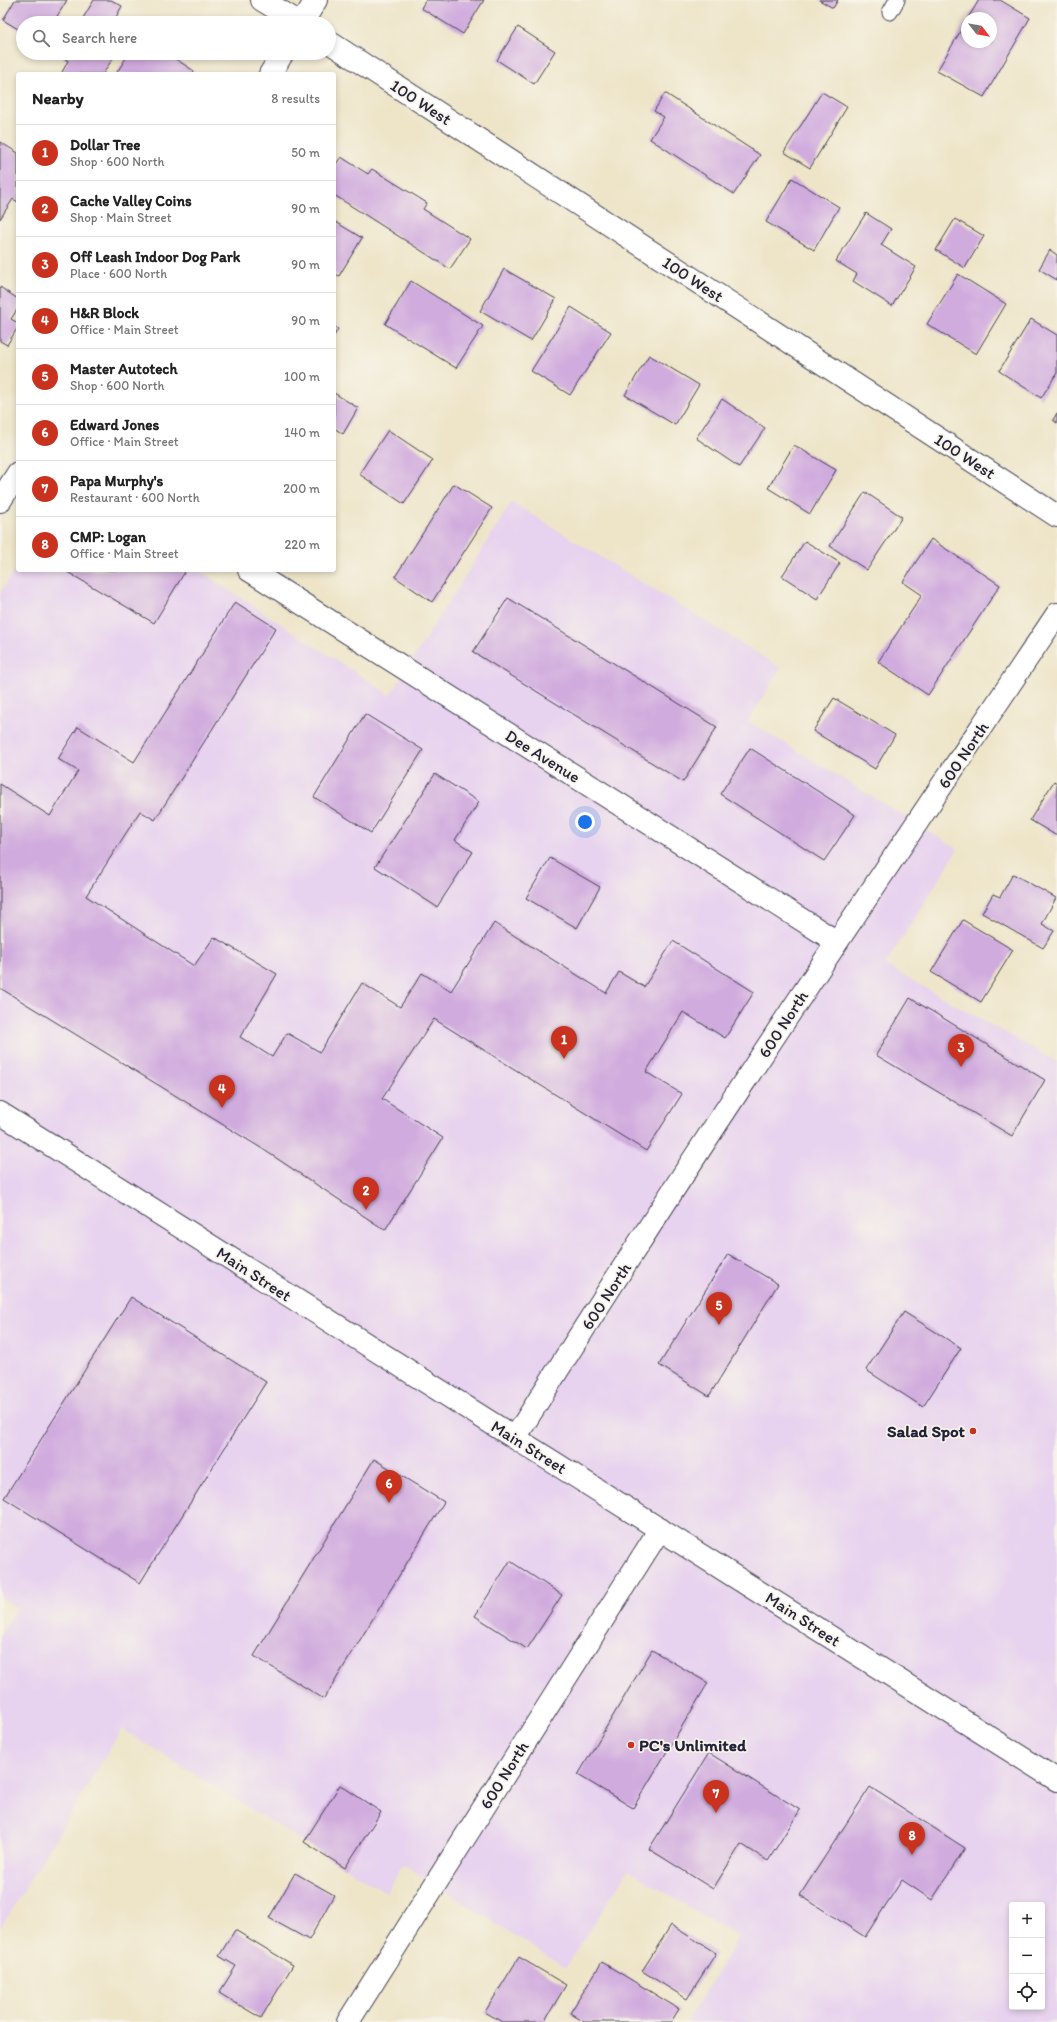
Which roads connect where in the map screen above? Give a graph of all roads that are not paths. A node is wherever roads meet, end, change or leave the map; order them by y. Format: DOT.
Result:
graph roads {
  1 [pos="262,0"];
  2 [pos="316,0"];
  3 [pos="289,16"];
  4 [pos="306,16"];
  5 [pos="336,47"];
  6 [pos="279,60"];
  7 [pos="271,72"];
  8 [pos="16,476"];
  9 [pos="0,501"];
  10 [pos="1057,516"];
  11 [pos="252,572"];
  12 [pos="1057,614"];
  13 [pos="837,942"];
  14 [pos="0,1113"];
  15 [pos="515,1438"];
  16 [pos="660,1529"];
  17 [pos="1057,1780"];
  18 [pos="348,2022"];
  1 -- 3 [label="street"];
  2 -- 4 [label="street"];
  5 -- 10 [label="street, 100 West"];
  6 -- 7 [label="street"];
  8 -- 9 [label="street"];
  11 -- 13 [label="street, Dee Avenue"];
  12 -- 13 [label="street, 600 North"];
  13 -- 15 [label="street, 600 North"];
  14 -- 15 [label="street, Main Street"];
  15 -- 16 [label="street, Main Street"];
  16 -- 17 [label="street, Main Street"];
  16 -- 18 [label="street, 600 North"];
}
